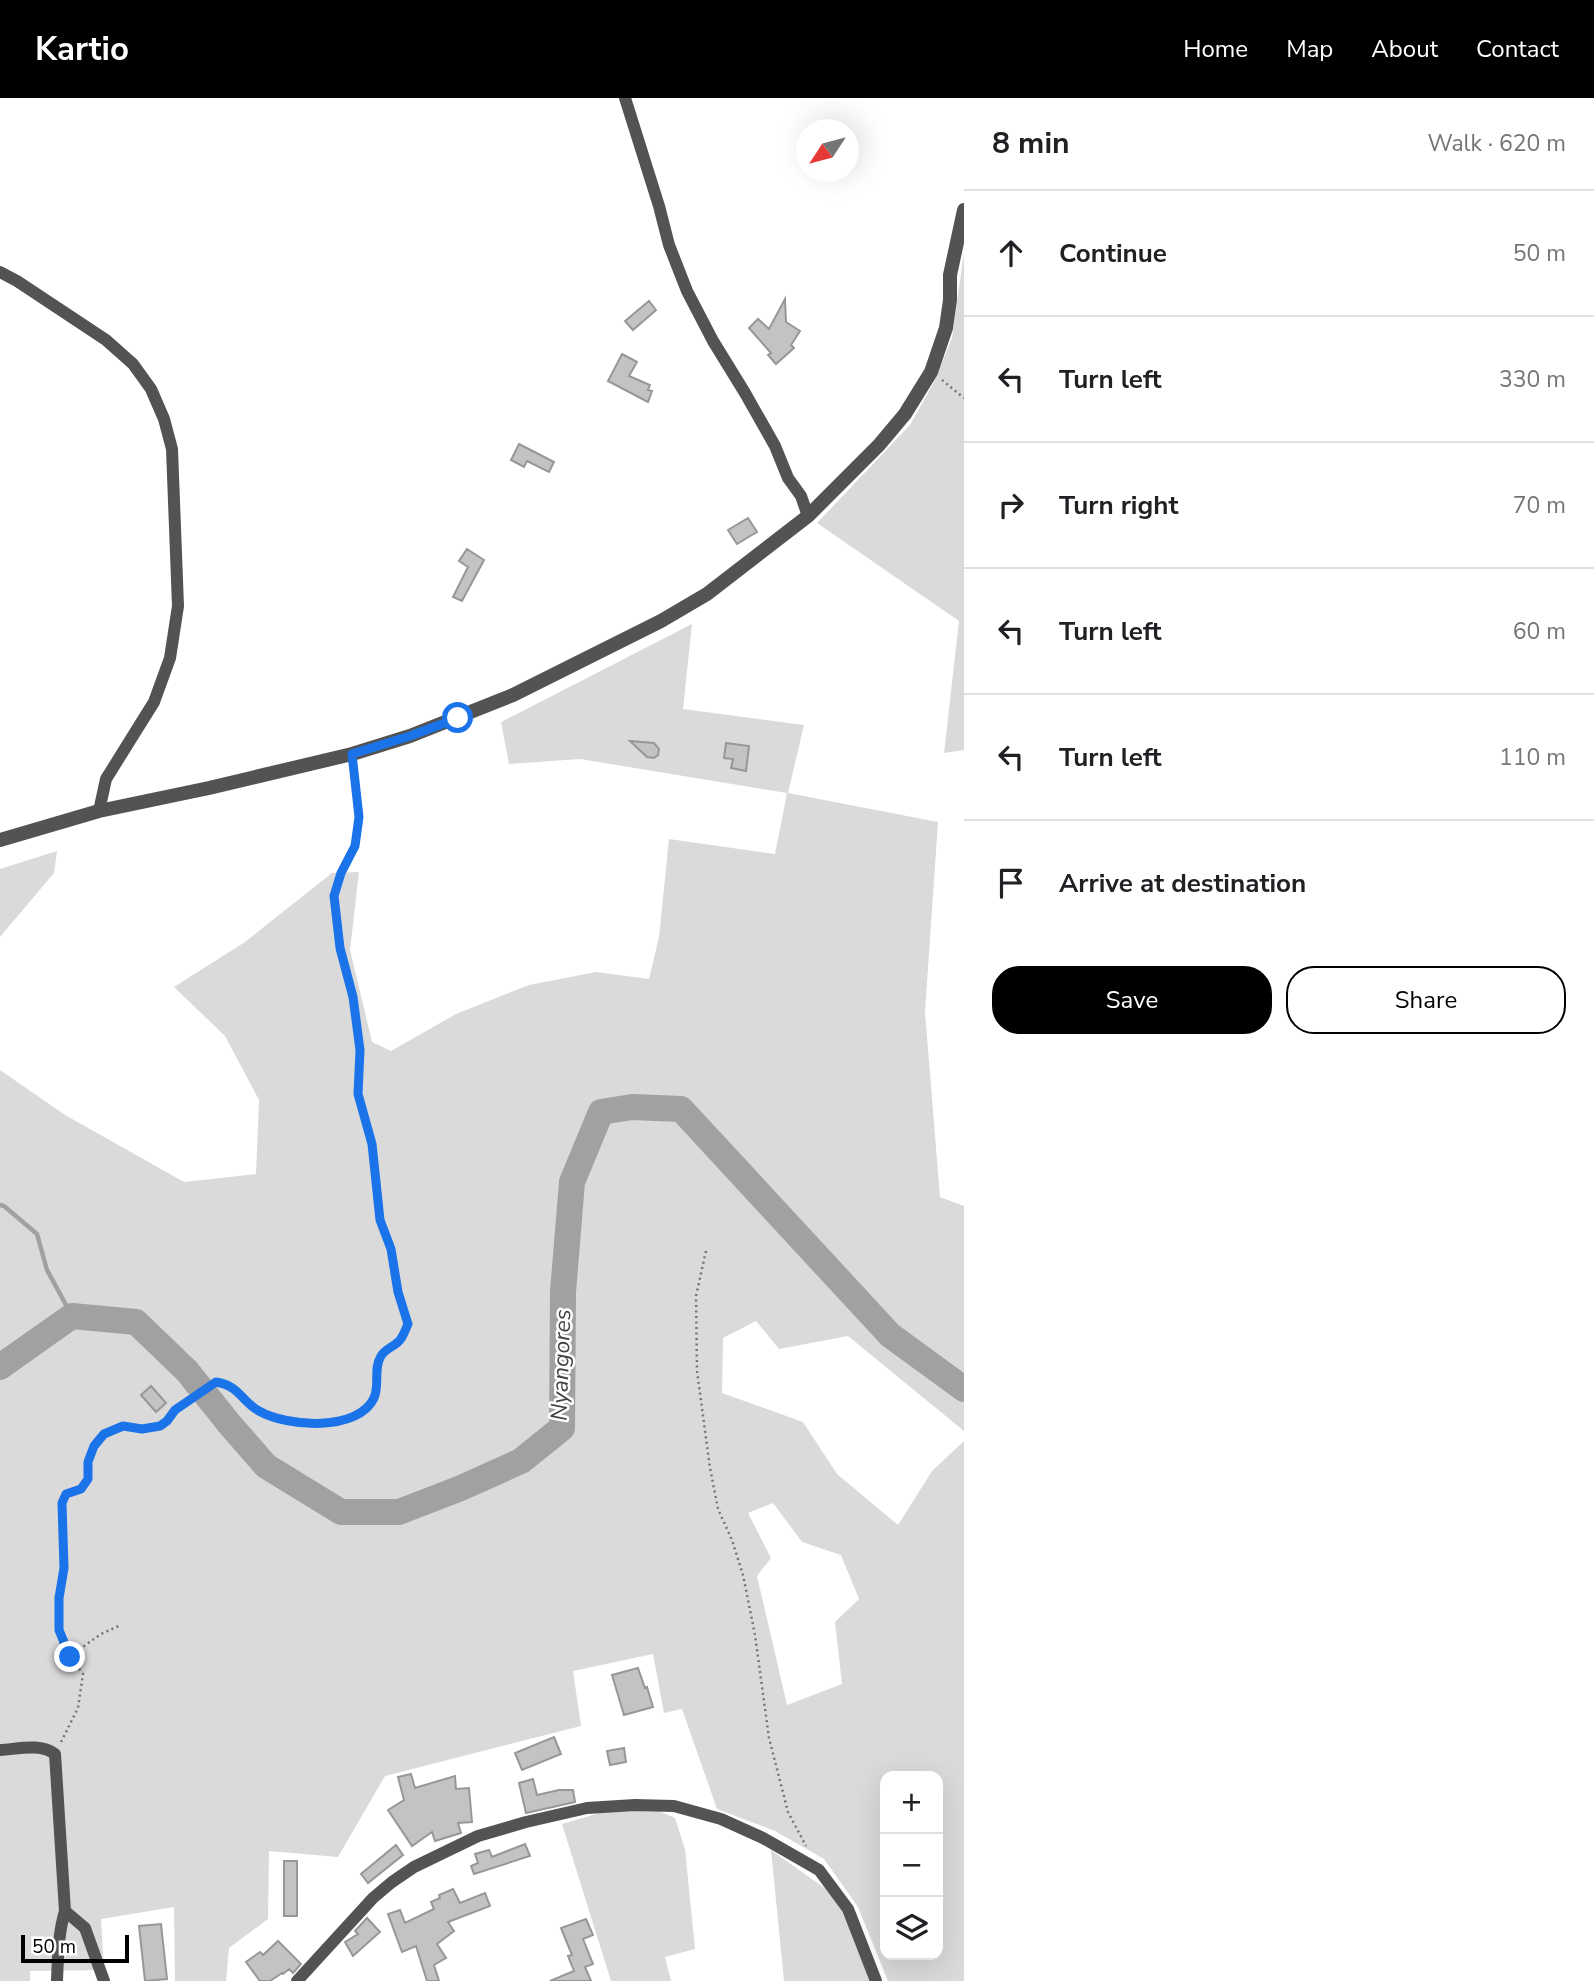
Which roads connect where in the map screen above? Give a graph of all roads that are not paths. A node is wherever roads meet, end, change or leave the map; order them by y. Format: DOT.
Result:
graph roads {
  1 [pos="625,98"];
  2 [pos="964,210"];
  3 [pos="0,272"];
  4 [pos="808,516"];
  5 [pos="99,811"];
  6 [pos="0,840"];
  7 [pos="0,1750"];
  8 [pos="65,1911"];
  9 [pos="57,1981"];
  10 [pos="104,1981"];
  11 [pos="297,1981"];
  12 [pos="876,1981"];
  1 -- 4 [label="street"];
  2 -- 4 [label="street"];
  3 -- 5 [label="street"];
  4 -- 5 [label="street"];
  5 -- 6 [label="street"];
  7 -- 8 [label="street"];
  8 -- 9 [label="street"];
  8 -- 10 [label="street"];
  11 -- 12 [label="street"];
}
